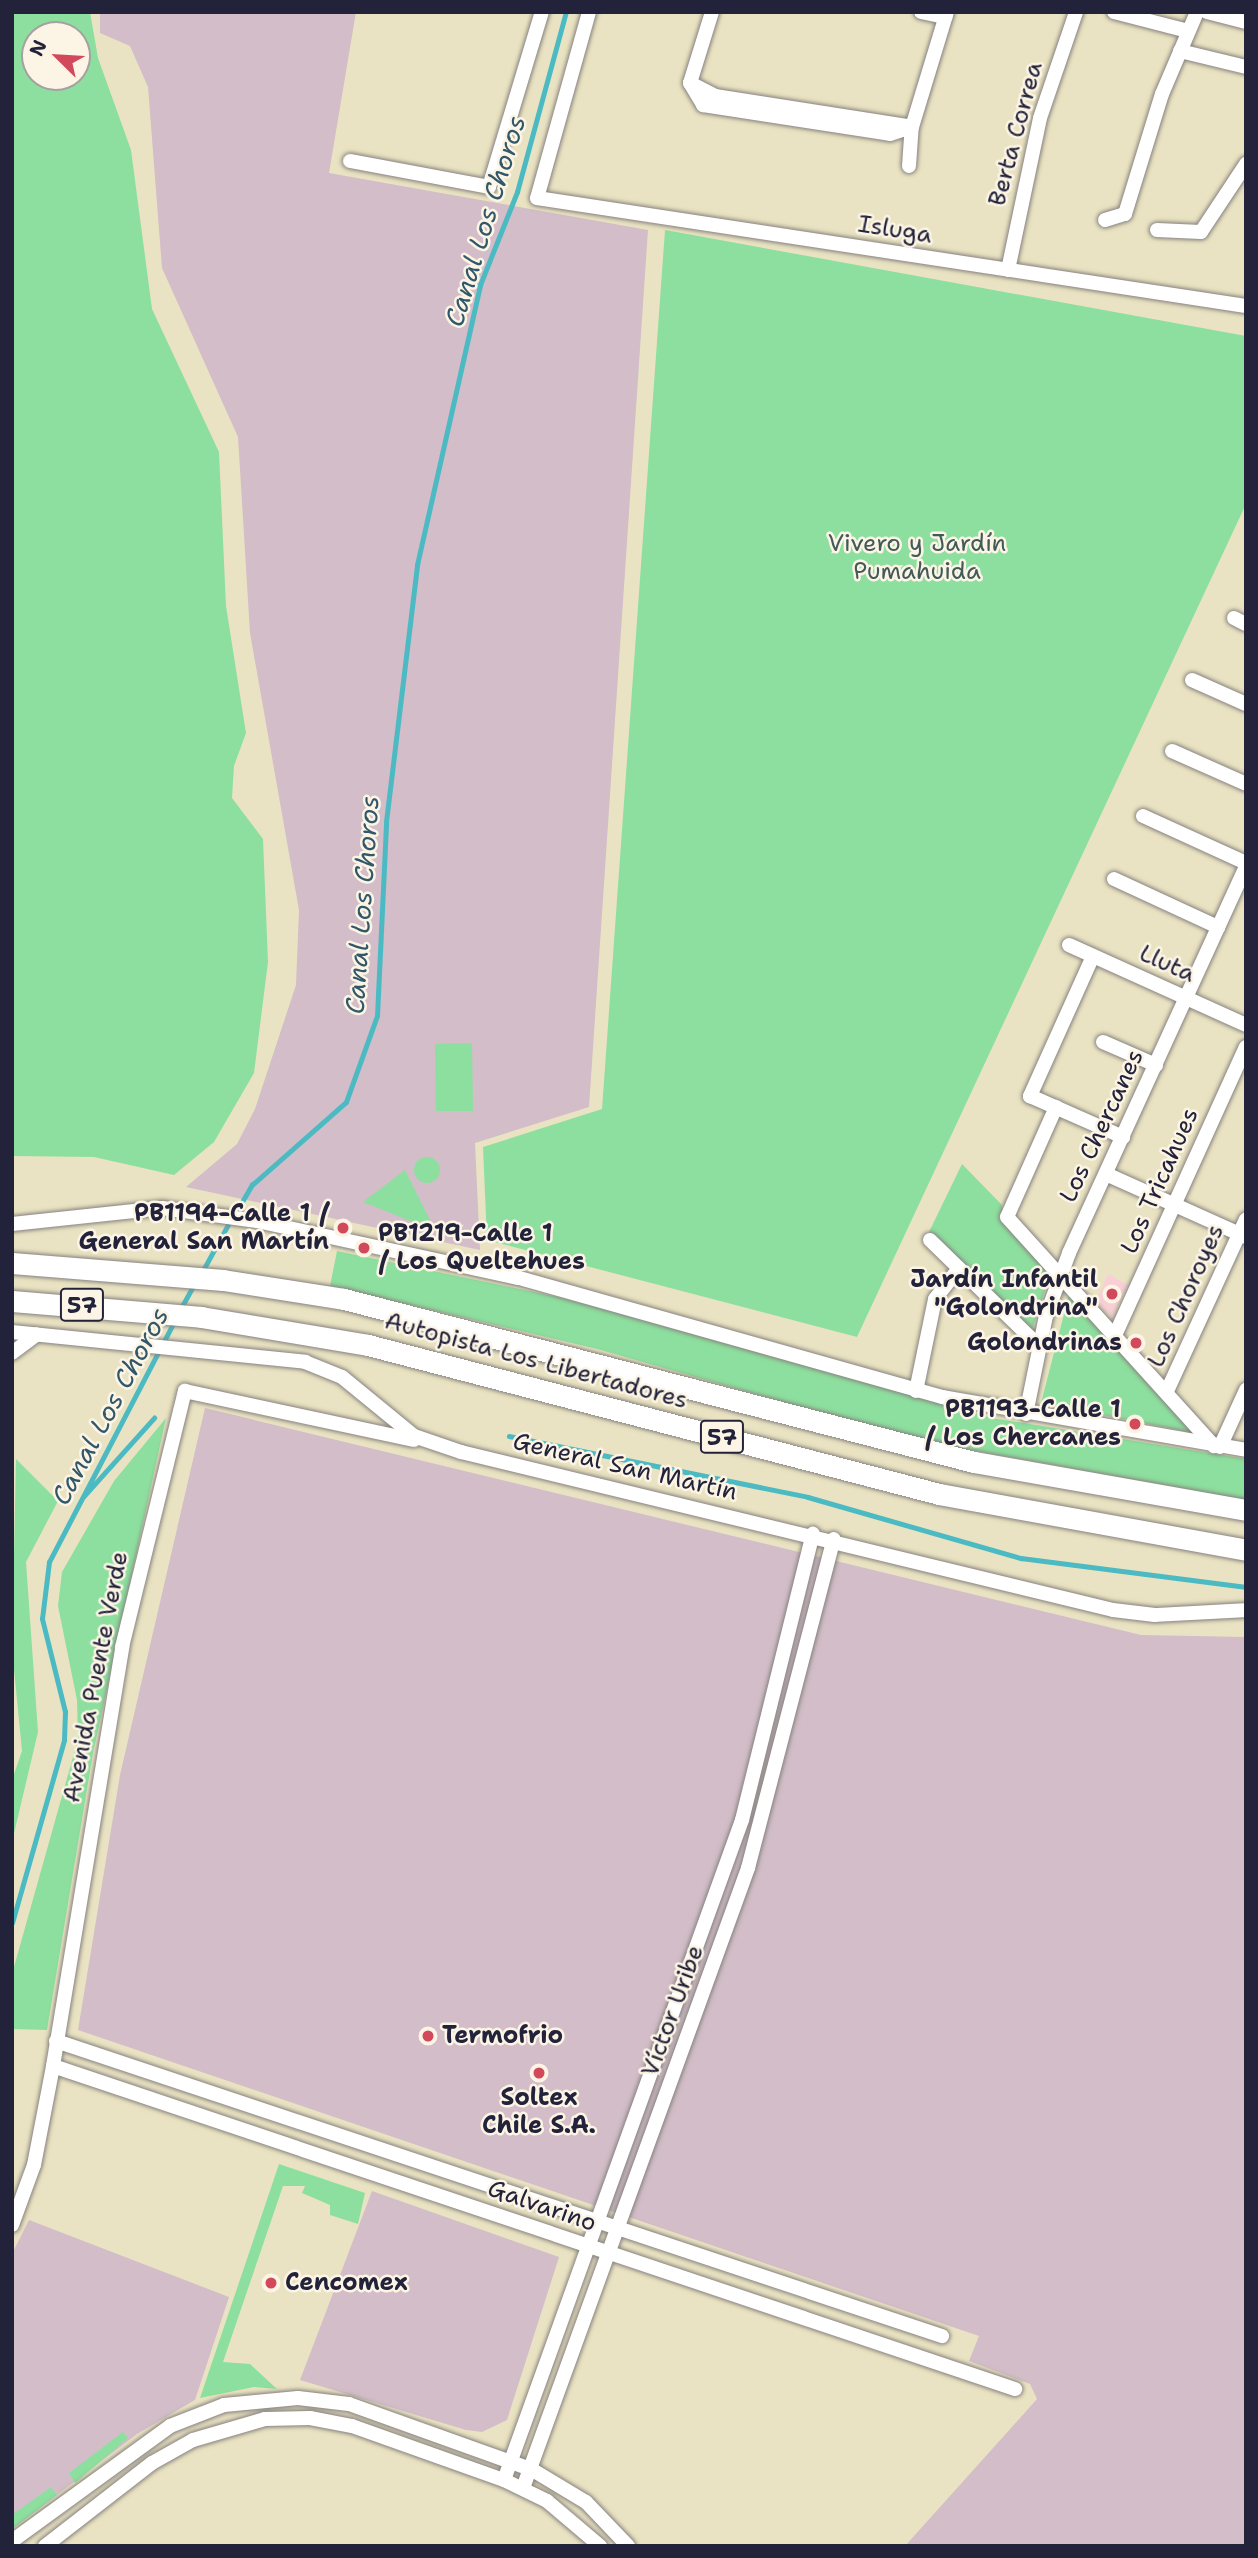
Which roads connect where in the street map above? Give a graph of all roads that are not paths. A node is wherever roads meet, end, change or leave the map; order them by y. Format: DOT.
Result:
graph roads {
  1 [pos="542,12"];
  2 [pos="589,12"];
  3 [pos="712,12"];
  4 [pos="921,12"];
  5 [pos="1076,12"];
  6 [pos="1114,12"];
  7 [pos="1197,12"];
  8 [pos="1207,12"];
  9 [pos="946,14"];
  10 [pos="1246,22"];
  11 [pos="1188,30"];
  12 [pos="1180,51"];
  13 [pos="1246,67"];
  14 [pos="912,127"];
  15 [pos="350,161"];
  16 [pos="1246,164"];
  17 [pos="909,166"];
  18 [pos="1105,220"];
  19 [pos="1157,230"];
  20 [pos="1008,270"];
  21 [pos="1246,306"];
  22 [pos="1192,680"];
  23 [pos="1246,704"];
  24 [pos="1172,751"];
  25 [pos="1246,784"];
  26 [pos="1143,816"];
  27 [pos="1246,864"];
  28 [pos="1114,879"];
  29 [pos="1218,927"];
  30 [pos="1069,945"];
  31 [pos="1093,956"];
  32 [pos="1186,998"];
  33 [pos="1246,1025"];
  34 [pos="1103,1042"];
  35 [pos="1246,1047"];
  36 [pos="1156,1065"];
  37 [pos="1056,1107"];
  38 [pos="1123,1137"];
  39 [pos="1106,1174"];
  40 [pos="1174,1205"];
  41 [pos="1246,1219"];
  42 [pos="12,1224"];
  43 [pos="1242,1236"];
  44 [pos="930,1240"];
  45 [pos="12,1262"];
  46 [pos="959,1268"];
  47 [pos="1062,1273"];
  48 [pos="12,1301"];
  49 [pos="12,1332"];
  50 [pos="37,1334"];
  51 [pos="1116,1334"];
  52 [pos="1039,1346"];
  53 [pos="12,1353"];
  54 [pos="1246,1390"];
  55 [pos="916,1391"];
  56 [pos="1167,1391"];
  57 [pos="1026,1413"];
  58 [pos="436,1445"];
  59 [pos="1217,1446"];
  60 [pos="1246,1450"];
  61 [pos="1246,1510"];
  62 [pos="813,1534"];
  63 [pos="834,1539"];
  64 [pos="1246,1550"];
  65 [pos="1246,1610"];
  66 [pos="728,1860"];
  67 [pos="748,1868"];
  68 [pos="56,2041"];
  69 [pos="53,2066"];
  70 [pos="208,2091"];
  71 [pos="201,2115"];
  72 [pos="596,2220"];
  73 [pos="12,2225"];
  74 [pos="619,2232"];
  75 [pos="588,2245"];
  76 [pos="611,2255"];
  77 [pos="870,2313"];
  78 [pos="942,2336"];
  79 [pos="862,2339"];
  80 [pos="1015,2389"];
  81 [pos="510,2461"];
  82 [pos="531,2469"];
  83 [pos="504,2480"];
  84 [pos="523,2488"];
  85 [pos="12,2541"];
  86 [pos="45,2546"];
  87 [pos="600,2546"];
  88 [pos="628,2546"];
  1 -- 15 [label="street"];
  2 -- 20 [label="street, Isluga"];
  3 -- 14 [label="street"];
  4 -- 9 [label="street"];
  5 -- 20 [label="street, Berta Correa"];
  6 -- 11 [label="street"];
  7 -- 11 [label="street"];
  8 -- 10 [label="street"];
  9 -- 14 [label="street"];
  11 -- 12 [label="street"];
  12 -- 13 [label="street"];
  12 -- 18 [label="street"];
  14 -- 17 [label="street"];
  16 -- 19 [label="street"];
  20 -- 21 [label="street, Isluga"];
  22 -- 23 [label="street"];
  24 -- 25 [label="street"];
  26 -- 27 [label="street"];
  27 -- 29 [label="street, Los Chercanes"];
  28 -- 29 [label="street"];
  29 -- 32 [label="street, Los Chercanes"];
  30 -- 31 [label="street, Lluta"];
  31 -- 32 [label="street, Lluta"];
  31 -- 37 [label="street"];
  32 -- 33 [label="street, Lluta"];
  32 -- 36 [label="street, Los Chercanes"];
  34 -- 36 [label="street"];
  35 -- 40 [label="street, Los Tricahues"];
  36 -- 38 [label="street, Los Chercanes"];
  37 -- 38 [label="street"];
  37 -- 47 [label="street"];
  38 -- 39 [label="street, Los Chercanes"];
  39 -- 40 [label="street"];
  39 -- 47 [label="street, Los Chercanes"];
  40 -- 43 [label="street"];
  40 -- 51 [label="street, Los Tricahues"];
  41 -- 43 [label="street, Los Choroyes"];
  42 -- 55 [label="street"];
  43 -- 56 [label="street, Los Choroyes"];
  44 -- 46 [label="street"];
  45 -- 61 [label="highway, Autopista Los Libertadores / 57"];
  46 -- 52 [label="street"];
  46 -- 55 [label="street"];
  47 -- 51 [label="street"];
  47 -- 52 [label="street, Los Chercanes"];
  48 -- 64 [label="highway, Autopista Los Libertadores / 57"];
  49 -- 50 [label="street, General San Martín"];
  50 -- 53 [label="street"];
  50 -- 58 [label="street, General San Martín"];
  51 -- 56 [label="street"];
  52 -- 57 [label="street, Los Chercanes"];
  54 -- 59 [label="street"];
  55 -- 57 [label="street"];
  56 -- 59 [label="street"];
  57 -- 59 [label="street"];
  58 -- 62 [label="street, General San Martín"];
  58 -- 68 [label="street, Avenida Puente Verde"];
  59 -- 60 [label="street"];
  62 -- 63 [label="street, General San Martín"];
  62 -- 66 [label="street, Víctor Uribe"];
  63 -- 65 [label="street, General San Martín"];
  63 -- 67 [label="street, Víctor Uribe"];
  66 -- 67 [label="street"];
  66 -- 72 [label="street, Víctor Uribe"];
  67 -- 74 [label="street, Víctor Uribe"];
  68 -- 69 [label="street, Avenida Puente Verde"];
  68 -- 70 [label="street, Galvarino"];
  69 -- 71 [label="street, Galvarino"];
  69 -- 73 [label="street, Avenida Puente Verde"];
  70 -- 71 [label="street"];
  70 -- 72 [label="street, Galvarino"];
  71 -- 75 [label="street, Galvarino"];
  72 -- 74 [label="street, Galvarino"];
  72 -- 75 [label="street, Víctor Uribe"];
  74 -- 76 [label="street, Víctor Uribe"];
  74 -- 77 [label="street, Galvarino"];
  75 -- 76 [label="street, Galvarino"];
  75 -- 81 [label="street, Víctor Uribe"];
  76 -- 79 [label="street, Galvarino"];
  76 -- 82 [label="street, Víctor Uribe"];
  77 -- 78 [label="street, Galvarino"];
  77 -- 79 [label="street"];
  79 -- 80 [label="street, Galvarino"];
  81 -- 82 [label="street"];
  81 -- 83 [label="street, Víctor Uribe"];
  81 -- 85 [label="street"];
  82 -- 84 [label="street, Víctor Uribe"];
  82 -- 88 [label="street"];
  83 -- 84 [label="street"];
  83 -- 86 [label="street"];
  84 -- 87 [label="street"];
}
